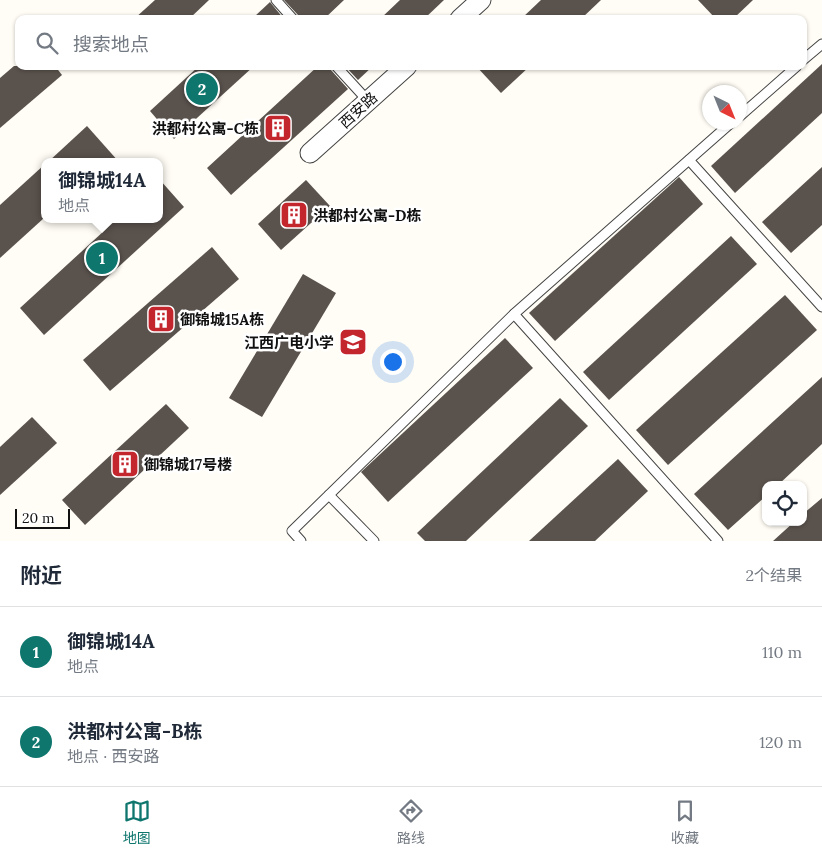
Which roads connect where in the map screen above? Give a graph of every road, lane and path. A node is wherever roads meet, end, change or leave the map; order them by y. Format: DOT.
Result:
graph roads {
  1 [pos="276,0"];
  2 [pos="482,0"];
  3 [pos="289,15"];
  4 [pos="465,15"];
  5 [pos="822,44"];
  6 [pos="807,57"];
  7 [pos="340,70"];
  8 [pos="403,70"];
  9 [pos="792,70"];
  10 [pos="368,101"];
  11 [pos="747,110"];
  12 [pos="723,130"];
  13 [pos="310,153"];
  14 [pos="689,160"];
  15 [pos="822,307"];
  16 [pos="514,314"];
  17 [pos="329,495"];
  18 [pos="301,541"];
  19 [pos="374,541"];
  20 [pos="718,541"];
  1 -- 3 [label="lane"];
  2 -- 4 [label="street"];
  5 -- 6 [label="lane"];
  7 -- 10 [label="lane"];
  8 -- 10 [label="street, 西安路"];
  9 -- 11 [label="lane"];
  10 -- 13 [label="street, 西安路"];
  12 -- 14 [label="lane"];
  14 -- 15 [label="lane"];
  14 -- 16 [label="lane"];
  16 -- 17 [label="lane"];
  16 -- 20 [label="lane"];
  17 -- 18 [label="lane"];
  17 -- 19 [label="lane"];
}
